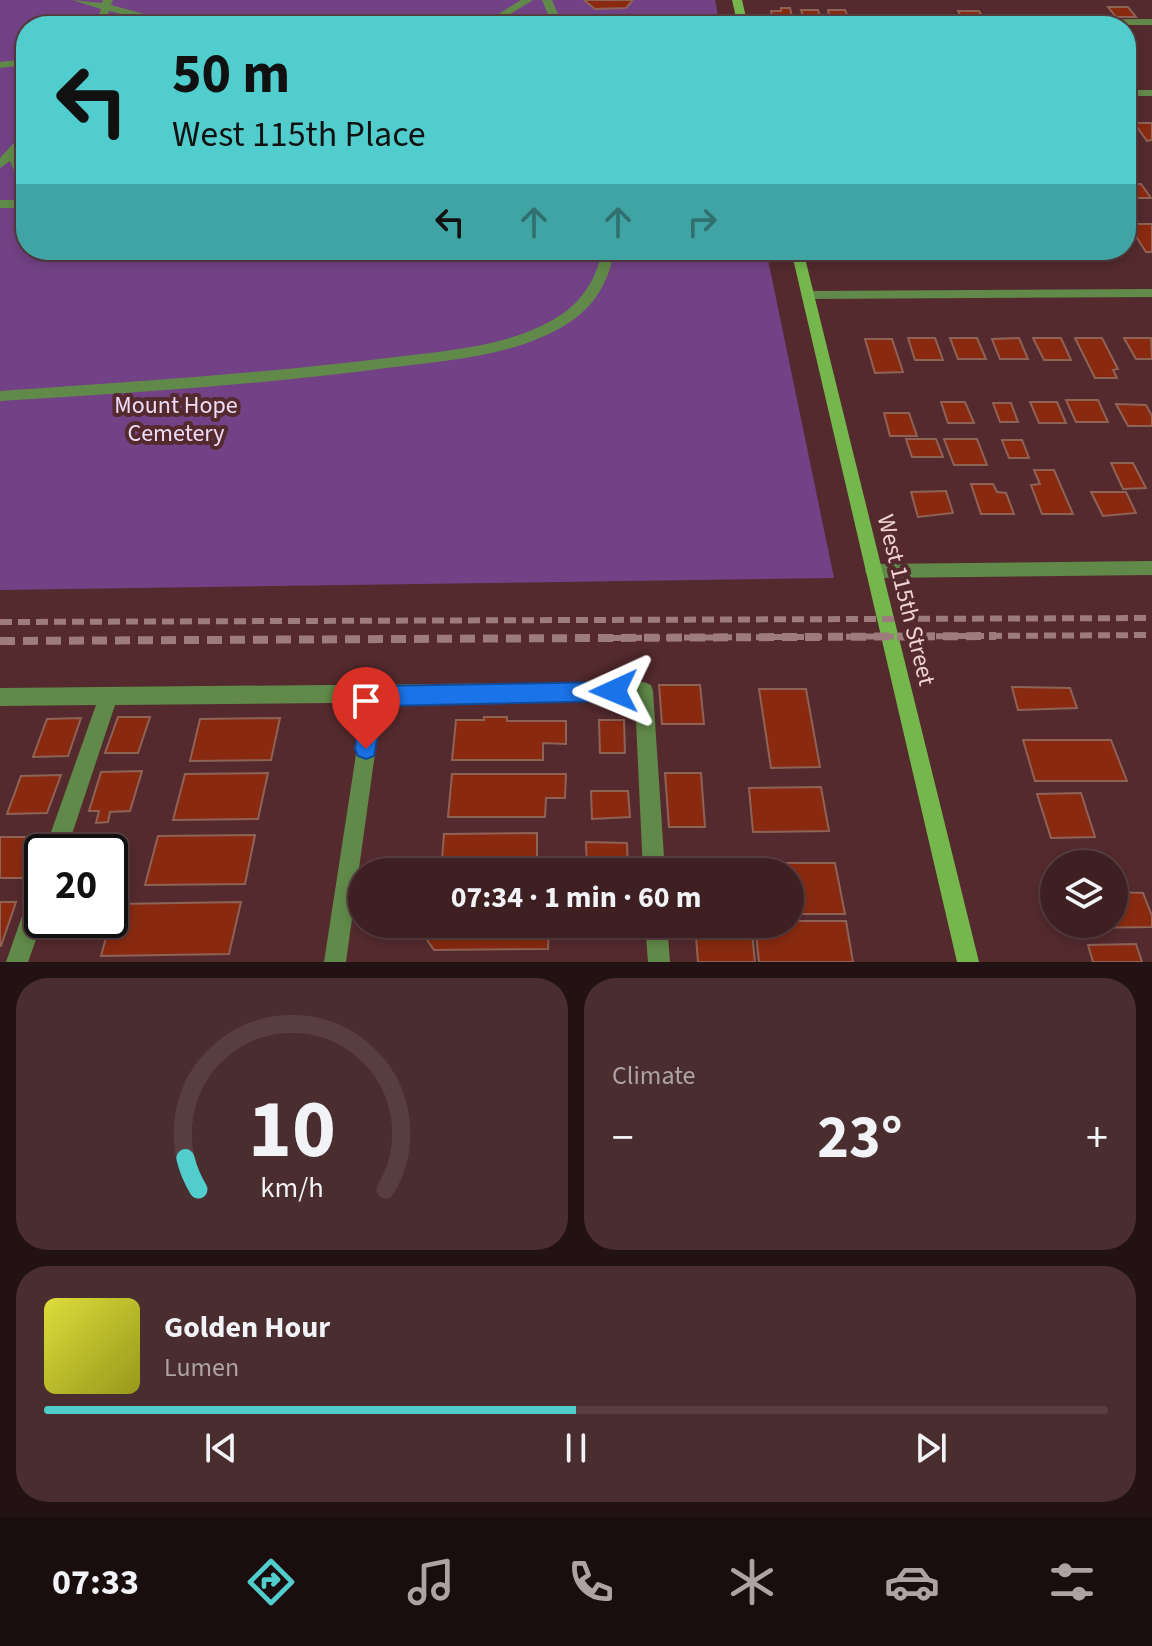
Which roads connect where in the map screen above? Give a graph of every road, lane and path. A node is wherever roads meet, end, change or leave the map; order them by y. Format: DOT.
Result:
graph roads {
  1 [pos="77,0"];
  2 [pos="528,0"];
  3 [pos="107,4"];
  4 [pos="149,16"];
  5 [pos="501,16"];
  6 [pos="16,147"];
  7 [pos="12,152"];
  8 [pos="16,161"];
  9 [pos="0,165"];
  10 [pos="607,260"];
  11 [pos="799,260"];
  12 [pos="1152,293"];
  13 [pos="808,295"];
  14 [pos="0,396"];
  15 [pos="1152,568"];
  16 [pos="874,571"];
  17 [pos="374,696"];
  18 [pos="0,697"];
  19 [pos="108,697"];
  20 [pos="61,834"];
  21 [pos="653,858"];
  22 [pos="25,938"];
  23 [pos="657,938"];
  24 [pos="17,962"];
  25 [pos="335,962"];
  26 [pos="659,962"];
  27 [pos="968,962"];
  1 -- 3 [label="street"];
  2 -- 5 [label="street"];
  3 -- 4 [label="street"];
  6 -- 7 [label="street"];
  7 -- 8 [label="street"];
  7 -- 9 [label="street"];
  10 -- 14 [label="street"];
  11 -- 13 [label="street, West 115th Street"];
  12 -- 13 [label="street"];
  13 -- 16 [label="street, West 115th Street"];
  15 -- 16 [label="street"];
  16 -- 27 [label="street, West 115th Street"];
  17 -- 19 [label="street"];
  17 -- 21 [label="street"];
  17 -- 25 [label="street"];
  18 -- 19 [label="street"];
  19 -- 20 [label="street"];
  22 -- 24 [label="street"];
  23 -- 26 [label="street"];
}
